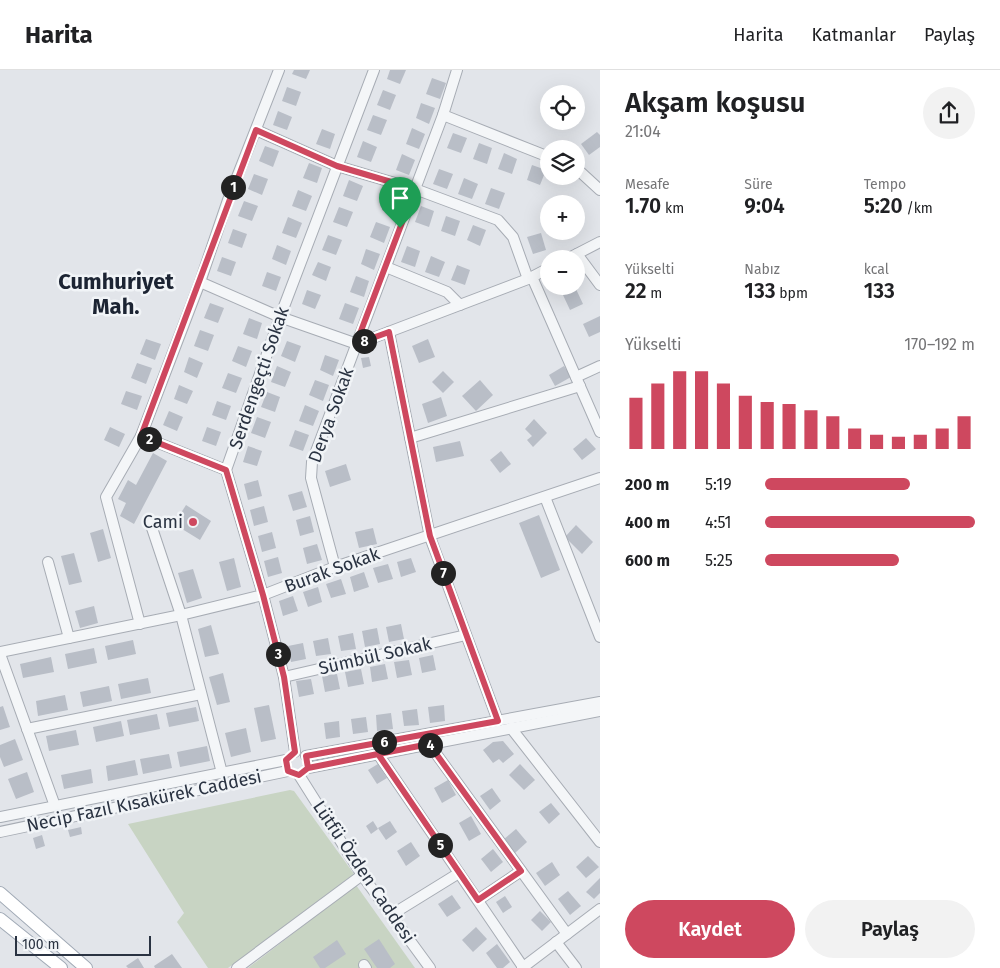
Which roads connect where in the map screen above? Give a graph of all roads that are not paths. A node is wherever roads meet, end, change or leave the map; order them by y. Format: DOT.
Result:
graph roads {
  1 [pos="279,70"];
  2 [pos="374,70"];
  3 [pos="457,70"];
  4 [pos="443,115"];
  5 [pos="256,130"];
  6 [pos="540,153"];
  7 [pos="337,166"];
  8 [pos="585,176"];
  9 [pos="415,189"];
  10 [pos="600,190"];
  11 [pos="600,242"];
  12 [pos="585,250"];
  13 [pos="585,264"];
  14 [pos="386,267"];
  15 [pos="540,273"];
  16 [pos="530,278"];
  17 [pos="200,282"];
  18 [pos="600,284"];
  19 [pos="460,305"];
  20 [pos="280,317"];
  21 [pos="389,332"];
  22 [pos="356,344"];
  23 [pos="600,366"];
  24 [pos="578,381"];
  25 [pos="600,432"];
  26 [pos="141,436"];
  27 [pos="410,438"];
  28 [pos="226,470"];
  29 [pos="600,478"];
  30 [pos="545,497"];
  31 [pos="150,522"];
  32 [pos="430,536"];
  33 [pos="48,562"];
  34 [pos="335,566"];
  35 [pos="263,595"];
  36 [pos="181,615"];
  37 [pos="140,624"];
  38 [pos="466,635"];
  39 [pos="69,638"];
  40 [pos="600,638"];
  41 [pos="0,653"];
  42 [pos="284,677"];
  43 [pos="201,694"];
  44 [pos="600,702"];
  45 [pos="600,711"];
  46 [pos="498,721"];
  47 [pos="511,728"];
  48 [pos="27,729"];
  49 [pos="429,744"];
  50 [pos="295,752"];
  51 [pos="378,754"];
  52 [pos="306,756"];
  53 [pos="286,760"];
  54 [pos="308,768"];
  55 [pos="288,771"];
  56 [pos="222,773"];
  57 [pos="299,775"];
  58 [pos="54,806"];
  59 [pos="0,817"];
  60 [pos="0,832"];
  61 [pos="600,842"];
  62 [pos="521,871"];
  63 [pos="459,872"];
  64 [pos="362,875"];
  65 [pos="0,893"];
  66 [pos="478,900"];
  67 [pos="600,909"];
  68 [pos="391,915"];
  69 [pos="0,918"];
  70 [pos="566,934"];
  71 [pos="556,942"];
  72 [pos="523,967"];
  73 [pos="61,968"];
  74 [pos="86,968"];
  75 [pos="238,968"];
  76 [pos="430,968"];
  77 [pos="576,968"];
  1 -- 5 [label="street"];
  2 -- 7 [label="street, Serdengeçti Sokak"];
  3 -- 4 [label="street, Derya Sokak"];
  4 -- 6 [label="street"];
  4 -- 9 [label="street, Derya Sokak"];
  5 -- 7 [label="street"];
  5 -- 17 [label="street"];
  7 -- 9 [label="street"];
  7 -- 20 [label="street, Serdengeçti Sokak"];
  8 -- 10 [label="street"];
  9 -- 14 [label="street, Derya Sokak"];
  9 -- 16 [label="street"];
  11 -- 12 [label="street"];
  13 -- 18 [label="street"];
  14 -- 19 [label="street"];
  14 -- 22 [label="street, Derya Sokak"];
  15 -- 16 [label="street"];
  16 -- 19 [label="street"];
  16 -- 24 [label="street"];
  17 -- 20 [label="street"];
  17 -- 26 [label="street"];
  19 -- 21 [label="street"];
  20 -- 22 [label="street"];
  20 -- 28 [label="street, Serdengeçti Sokak"];
  21 -- 22 [label="street"];
  21 -- 27 [label="street"];
  22 -- 34 [label="street, Derya Sokak"];
  23 -- 24 [label="street"];
  24 -- 25 [label="street"];
  24 -- 27 [label="street"];
  26 -- 28 [label="street"];
  26 -- 37 [label="street"];
  27 -- 32 [label="street"];
  28 -- 35 [label="street, Serdengeçti Sokak"];
  29 -- 30 [label="street, Burak Sokak"];
  30 -- 32 [label="street, Burak Sokak"];
  30 -- 40 [label="street"];
  31 -- 36 [label="street"];
  32 -- 34 [label="street, Burak Sokak"];
  32 -- 38 [label="street"];
  33 -- 39 [label="street"];
  34 -- 35 [label="street, Burak Sokak"];
  35 -- 36 [label="street, Burak Sokak"];
  35 -- 42 [label="street, Serdengeçti Sokak"];
  36 -- 37 [label="street, Burak Sokak"];
  36 -- 43 [label="street"];
  37 -- 39 [label="street, Burak Sokak"];
  38 -- 42 [label="street, Sümbül Sokak"];
  38 -- 46 [label="street"];
  39 -- 41 [label="street, Burak Sokak"];
  41 -- 48 [label="street"];
  42 -- 50 [label="street, Serdengeçti Sokak"];
  43 -- 48 [label="street"];
  43 -- 56 [label="street"];
  44 -- 46 [label="street"];
  45 -- 47 [label="street"];
  46 -- 52 [label="street"];
  47 -- 49 [label="street"];
  47 -- 61 [label="street"];
  48 -- 58 [label="street"];
  49 -- 51 [label="street"];
  49 -- 62 [label="street"];
  50 -- 52 [label="street"];
  50 -- 53 [label="street"];
  51 -- 54 [label="street"];
  51 -- 63 [label="street"];
  52 -- 54 [label="street"];
  53 -- 55 [label="street"];
  53 -- 56 [label="street, Necip Fazıl Kısakürek Caddesi"];
  54 -- 57 [label="street"];
  55 -- 57 [label="street"];
  55 -- 60 [label="street, Necip Fazıl Kısakürek Caddesi"];
  56 -- 58 [label="street, Necip Fazıl Kısakürek Caddesi"];
  57 -- 64 [label="street, Lütfü Özden Caddesi"];
  58 -- 59 [label="street, Necip Fazıl Kısakürek Caddesi"];
  62 -- 66 [label="street"];
  62 -- 70 [label="street"];
  63 -- 66 [label="street"];
  63 -- 68 [label="street"];
  64 -- 68 [label="street, Lütfü Özden Caddesi"];
  64 -- 75 [label="street"];
  65 -- 74 [label="main road"];
  66 -- 72 [label="street"];
  67 -- 70 [label="street"];
  68 -- 76 [label="street, Lütfü Özden Caddesi"];
  69 -- 73 [label="main road"];
  70 -- 71 [label="street"];
  71 -- 72 [label="street"];
  71 -- 77 [label="street"];
}
